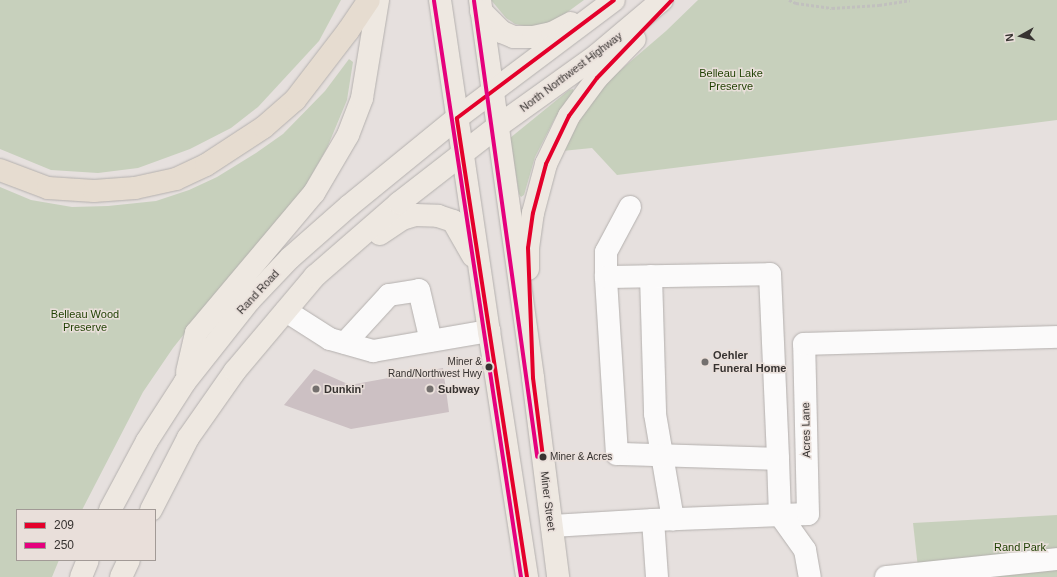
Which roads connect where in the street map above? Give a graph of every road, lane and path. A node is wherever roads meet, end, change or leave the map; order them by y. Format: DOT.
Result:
graph roads {
  1 [pos="369,0"];
  2 [pos="378,0"];
  3 [pos="440,0"];
  4 [pos="662,0"];
  5 [pos="672,0"];
  6 [pos="789,0"];
  7 [pos="910,0"];
  8 [pos="613,1"];
  9 [pos="480,5"];
  10 [pos="493,92"];
  11 [pos="457,118"];
  12 [pos="498,126"];
  13 [pos="462,153"];
  14 [pos="0,170"];
  15 [pos="630,207"];
  16 [pos="480,267"];
  17 [pos="315,276"];
  18 [pos="651,276"];
  19 [pos="606,277"];
  20 [pos="286,311"];
  21 [pos="489,331"];
  22 [pos="1057,337"];
  23 [pos="431,341"];
  24 [pos="345,343"];
  25 [pos="532,378"];
  26 [pos="184,383"];
  27 [pos="663,456"];
  28 [pos="778,459"];
  29 [pos="111,509"];
  30 [pos="152,509"];
  31 [pos="780,515"];
  32 [pos="663,519"];
  33 [pos="552,526"];
  34 [pos="1057,559"];
  35 [pos="88,561"];
  36 [pos="129,561"];
  37 [pos="81,577"];
  38 [pos="121,577"];
  39 [pos="527,577"];
  40 [pos="558,577"];
  41 [pos="657,577"];
  42 [pos="810,577"];
  43 [pos="886,577"];
  1 -- 14 [label="highway"];
  2 -- 26 [label="main road"];
  3 -- 11 [label="main road"];
  4 -- 12 [label="main road, North Northwest Highway"];
  5 -- 25 [label="main road"];
  6 -- 7 [label="path"];
  8 -- 9 [label="main road"];
  8 -- 10 [label="main road"];
  9 -- 10 [label="main road, Miner Street"];
  10 -- 11 [label="main road"];
  10 -- 12 [label="main road, Miner Street"];
  11 -- 13 [label="main road"];
  11 -- 26 [label="main road, Rand Road"];
  12 -- 13 [label="main road"];
  12 -- 25 [label="main road, Miner Street"];
  13 -- 16 [label="main road"];
  13 -- 17 [label="main road"];
  15 -- 19 [label="street"];
  16 -- 17 [label="main road"];
  16 -- 21 [label="main road"];
  17 -- 20 [label="main road"];
  18 -- 19 [label="street"];
  18 -- 27 [label="street"];
  18 -- 28 [label="street"];
  19 -- 27 [label="street"];
  20 -- 24 [label="street"];
  20 -- 30 [label="main road"];
  21 -- 23 [label="street"];
  21 -- 39 [label="main road"];
  22 -- 31 [label="street, Acres Lane"];
  23 -- 24 [label="street"];
  23 -- 24 [label="street"];
  25 -- 33 [label="main road, Miner Street"];
  26 -- 29 [label="main road, Rand Road"];
  27 -- 28 [label="street"];
  27 -- 32 [label="street"];
  28 -- 31 [label="street"];
  31 -- 32 [label="street, Acres Lane"];
  31 -- 42 [label="street"];
  32 -- 33 [label="street, Acres Lane"];
  32 -- 41 [label="street"];
  33 -- 40 [label="main road, Miner Street"];
  34 -- 43 [label="street"];
  35 -- 37 [label="main road"];
  36 -- 38 [label="main road"];
}
